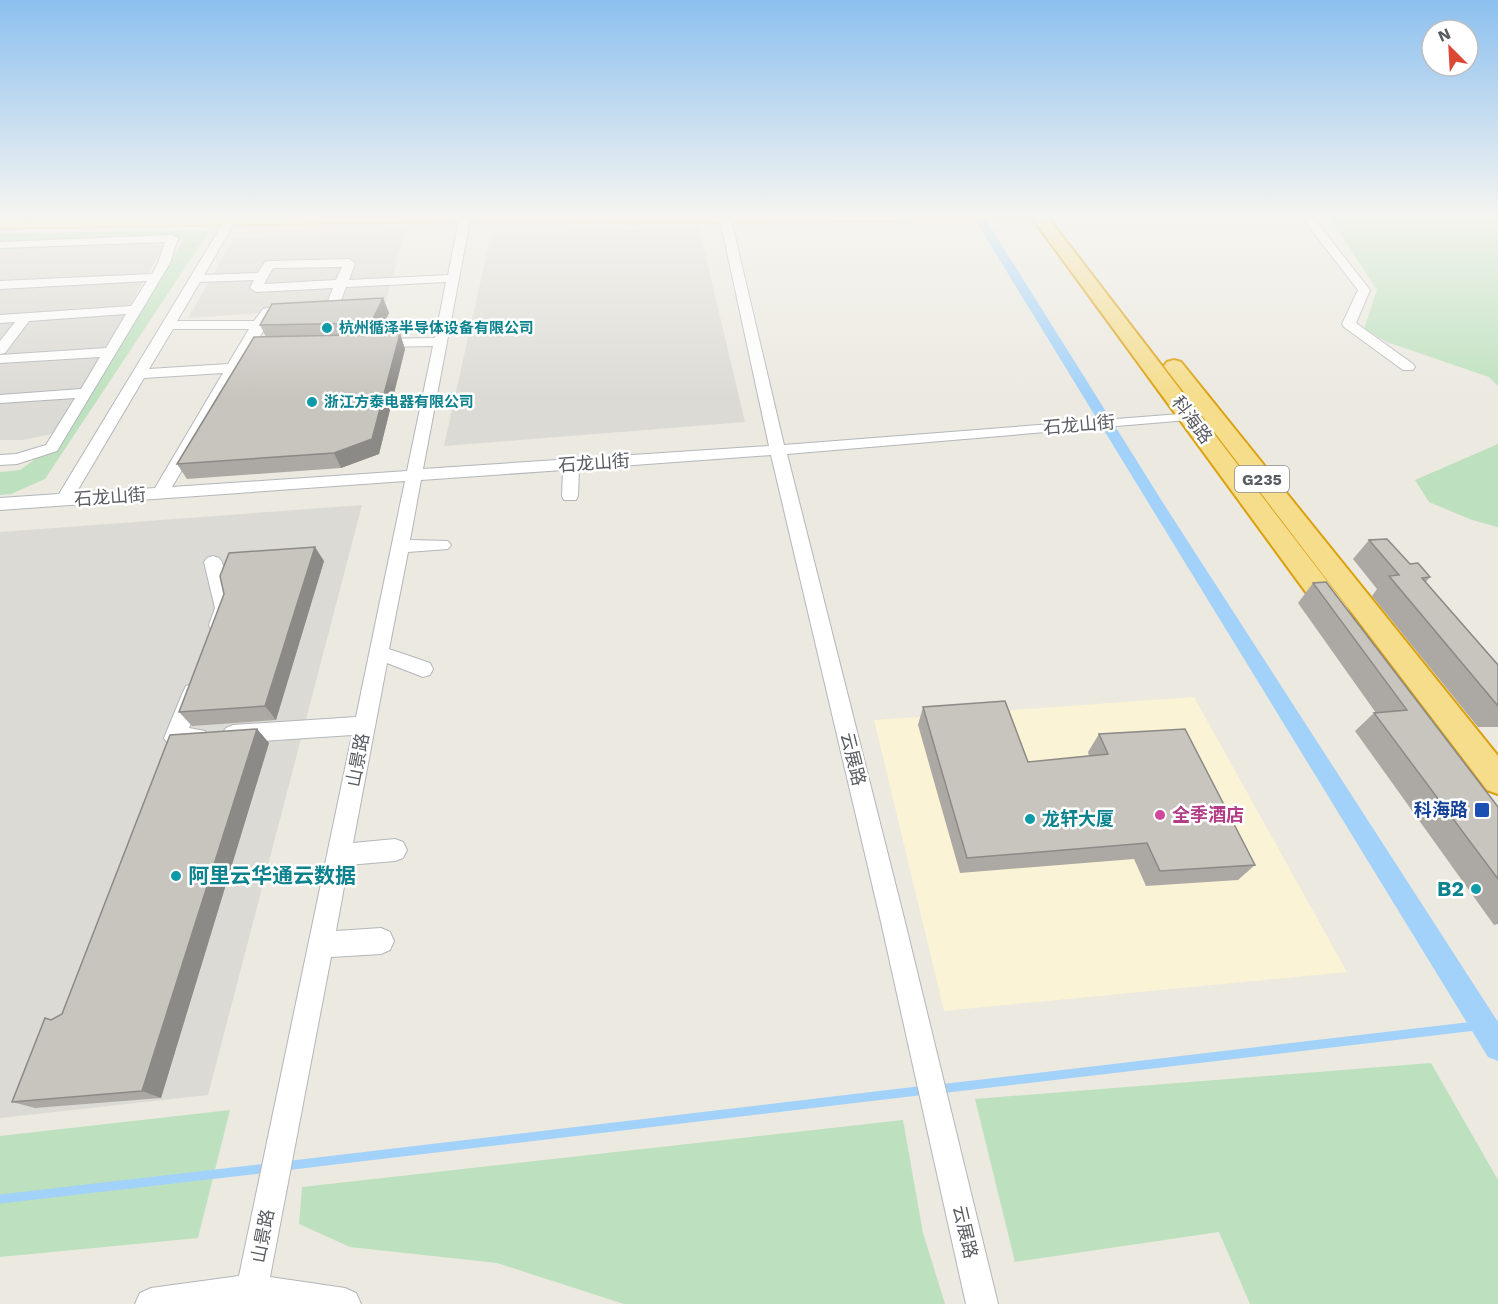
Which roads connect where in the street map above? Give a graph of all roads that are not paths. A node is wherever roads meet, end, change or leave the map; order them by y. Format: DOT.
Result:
graph roads {
  1 [pos="196,276"];
  2 [pos="262,276"];
  3 [pos="345,276"];
  4 [pos="738,276"];
  5 [pos="1083,276"];
  6 [pos="1102,276"];
  7 [pos="1353,276"];
  8 [pos="156,277"];
  9 [pos="454,278"];
  10 [pos="194,279"];
  11 [pos="343,284"];
  12 [pos="0,285"];
  13 [pos="135,310"];
  14 [pos="26,317"];
  15 [pos="0,319"];
  16 [pos="167,325"];
  17 [pos="258,326"];
  18 [pos="442,342"];
  19 [pos="361,344"];
  20 [pos="0,350"];
  21 [pos="111,352"];
  22 [pos="0,359"];
  23 [pos="1408,367"];
  24 [pos="232,368"];
  25 [pos="138,374"];
  26 [pos="85,393"];
  27 [pos="0,399"];
  28 [pos="1188,416"];
  29 [pos="778,450"];
  30 [pos="0,460"];
  31 [pos="571,465"];
  32 [pos="415,476"];
  33 [pos="160,493"];
  34 [pos="570,496"];
  35 [pos="63,500"];
  36 [pos="0,504"];
  37 [pos="442,545"];
  38 [pos="401,546"];
  39 [pos="213,562"];
  40 [pos="1351,632"];
  41 [pos="212,641"];
  42 [pos="380,653"];
  43 [pos="423,669"];
  44 [pos="200,673"];
  45 [pos="1385,676"];
  46 [pos="365,725"];
  47 [pos="1487,789"];
  48 [pos="395,850"];
  49 [pos="339,855"];
  50 [pos="381,941"];
  51 [pos="321,945"];
  52 [pos="250,1297"];
  53 [pos="151,1304"];
  54 [pos="345,1304"];
  55 [pos="981,1304"];
  1 -- 10 [label="street"];
  2 -- 10 [label="street"];
  2 -- 11 [label="street"];
  3 -- 11 [label="street"];
  4 -- 29 [label="street, 云展路"];
  5 -- 28 [label="highway, 科海路 / G235"];
  6 -- 47 [label="highway, 科海路 / G235"];
  7 -- 23 [label="street"];
  8 -- 12 [label="street"];
  8 -- 13 [label="street"];
  9 -- 11 [label="street"];
  9 -- 18 [label="street, 山景路"];
  10 -- 16 [label="street"];
  11 -- 17 [label="street"];
  13 -- 14 [label="street"];
  13 -- 21 [label="street"];
  14 -- 15 [label="street"];
  14 -- 20 [label="street"];
  16 -- 17 [label="street"];
  16 -- 25 [label="street"];
  17 -- 24 [label="street"];
  18 -- 19 [label="street"];
  18 -- 32 [label="street, 山景路"];
  21 -- 22 [label="street"];
  21 -- 26 [label="street"];
  24 -- 25 [label="street"];
  24 -- 33 [label="street"];
  25 -- 35 [label="street"];
  26 -- 27 [label="street"];
  26 -- 30 [label="street"];
  28 -- 29 [label="street, 石龙山街"];
  28 -- 40 [label="highway, 科海路 / G235"];
  29 -- 31 [label="street, 石龙山街"];
  29 -- 55 [label="street, 云展路"];
  31 -- 32 [label="street, 石龙山街"];
  31 -- 34 [label="street"];
  32 -- 33 [label="street, 石龙山街"];
  32 -- 38 [label="street, 山景路"];
  33 -- 35 [label="street, 石龙山街"];
  35 -- 36 [label="street, 石龙山街"];
  37 -- 38 [label="street"];
  38 -- 42 [label="street, 山景路"];
  39 -- 41 [label="street"];
  42 -- 43 [label="street"];
  42 -- 46 [label="street, 山景路"];
  44 -- 46 [label="street"];
  45 -- 47 [label="highway, 科海路 / G235"];
  46 -- 49 [label="street, 山景路"];
  48 -- 49 [label="street"];
  49 -- 51 [label="street, 山景路"];
  50 -- 51 [label="street"];
  51 -- 52 [label="street, 山景路"];
  52 -- 53 [label="street"];
  52 -- 54 [label="street"];
}
